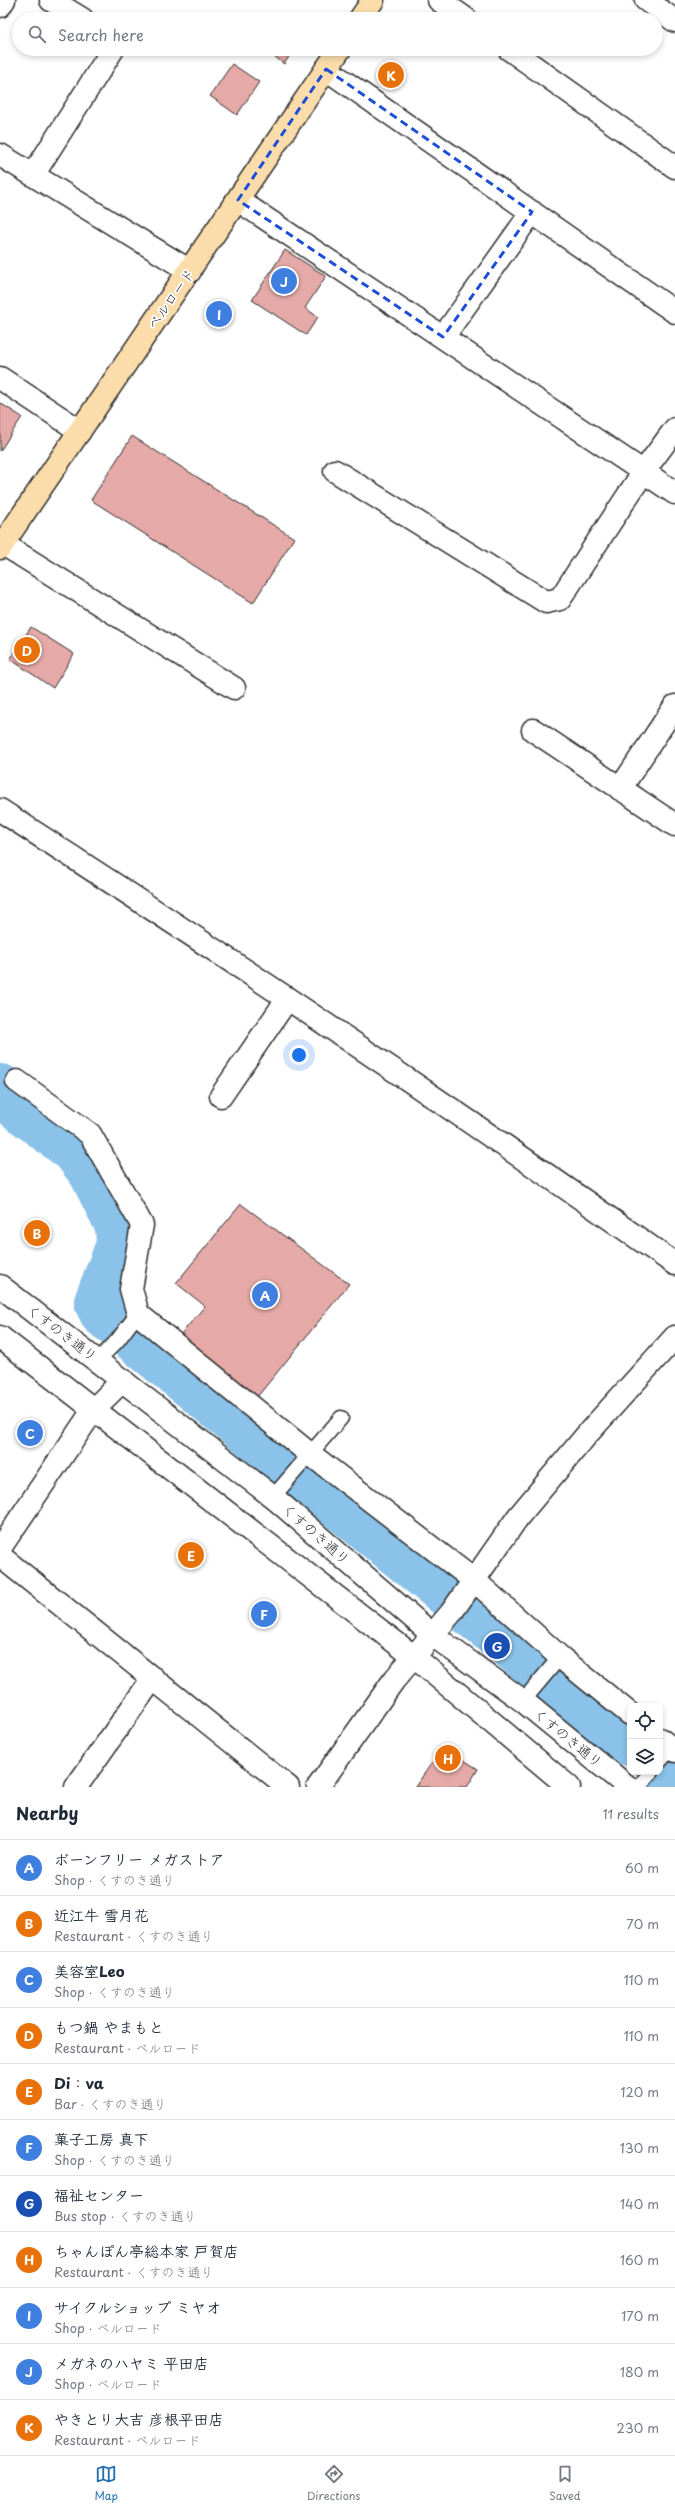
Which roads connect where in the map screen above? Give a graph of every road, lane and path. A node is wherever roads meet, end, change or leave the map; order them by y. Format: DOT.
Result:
graph roads {
  1 [pos="4,0"];
  2 [pos="51,0"];
  3 [pos="373,0"];
  4 [pos="439,0"];
  5 [pos="646,0"];
  6 [pos="0,6"];
  7 [pos="71,12"];
  8 [pos="365,12"];
  9 [pos="456,12"];
  10 [pos="663,12"];
  11 [pos="663,12"];
  12 [pos="675,21"];
  13 [pos="109,56"];
  14 [pos="335,56"];
  15 [pos="519,56"];
  16 [pos="326,69"];
  17 [pos="0,155"];
  18 [pos="675,167"];
  19 [pos="33,175"];
  20 [pos="238,200"];
  21 [pos="532,212"];
  22 [pos="190,271"];
  23 [pos="675,312"];
  24 [pos="443,337"];
  25 [pos="0,378"];
  26 [pos="675,429"];
  27 [pos="80,431"];
  28 [pos="335,471"];
  29 [pos="644,471"];
  30 [pos="675,492"];
  31 [pos="2,546"];
  32 [pos="234,688"];
  33 [pos="675,706"];
  34 [pos="533,730"];
  35 [pos="620,788"];
  36 [pos="0,810"];
  37 [pos="675,825"];
  38 [pos="288,998"];
  39 [pos="17,1081"];
  40 [pos="221,1096"];
  41 [pos="675,1264"];
  42 [pos="0,1286"];
  43 [pos="137,1315"];
  44 [pos="0,1337"];
  45 [pos="675,1337"];
  46 [pos="98,1360"];
  47 [pos="123,1380"];
  48 [pos="94,1409"];
  49 [pos="341,1418"];
  50 [pos="308,1458"];
  51 [pos="273,1497"];
  52 [pos="0,1548"];
  53 [pos="0,1556"];
  54 [pos="471,1587"];
  55 [pos="434,1636"];
  56 [pos="413,1656"];
  57 [pos="558,1660"];
  58 [pos="153,1678"];
  59 [pos="524,1702"];
  60 [pos="627,1712"];
  61 [pos="649,1775"];
  62 [pos="76,1787"];
  63 [pos="288,1787"];
  64 [pos="318,1787"];
  65 [pos="568,1787"];
  66 [pos="628,1787"];
  67 [pos="639,1787"];
  1 -- 6 [label="street"];
  2 -- 7 [label="street"];
  3 -- 8 [label="main road"];
  4 -- 9 [label="street"];
  5 -- 10 [label="street"];
  11 -- 12 [label="street"];
  13 -- 19 [label="street"];
  14 -- 16 [label="main road, ベルロード"];
  15 -- 18 [label="street"];
  16 -- 20 [label="main road, ベルロード"];
  16 -- 21 [label="street"];
  17 -- 19 [label="street"];
  19 -- 22 [label="street"];
  20 -- 22 [label="main road, ベルロード"];
  20 -- 24 [label="street"];
  21 -- 23 [label="street"];
  21 -- 24 [label="street"];
  22 -- 27 [label="main road, ベルロード"];
  24 -- 29 [label="street"];
  25 -- 27 [label="street"];
  26 -- 29 [label="street"];
  27 -- 31 [label="main road, ベルロード"];
  28 -- 29 [label="street"];
  29 -- 30 [label="street"];
  31 -- 32 [label="street"];
  33 -- 35 [label="street"];
  34 -- 35 [label="street"];
  35 -- 37 [label="street"];
  36 -- 38 [label="street"];
  38 -- 40 [label="street"];
  38 -- 41 [label="street"];
  39 -- 43 [label="street"];
  42 -- 46 [label="street, くすのき通り"];
  43 -- 46 [label="lane"];
  43 -- 50 [label="street"];
  44 -- 48 [label="street"];
  45 -- 54 [label="street"];
  46 -- 47 [label="street, くすのき通り"];
  47 -- 48 [label="street"];
  47 -- 51 [label="street, くすのき通り"];
  48 -- 52 [label="street"];
  48 -- 56 [label="street"];
  49 -- 50 [label="lane"];
  50 -- 51 [label="lane"];
  50 -- 54 [label="street"];
  51 -- 55 [label="street, くすのき通り"];
  53 -- 58 [label="street"];
  54 -- 55 [label="street"];
  54 -- 57 [label="street"];
  55 -- 56 [label="street"];
  55 -- 59 [label="street, くすのき通り"];
  56 -- 64 [label="street"];
  56 -- 65 [label="street"];
  57 -- 59 [label="lane"];
  57 -- 60 [label="street"];
  58 -- 62 [label="street"];
  58 -- 63 [label="street"];
  59 -- 66 [label="street, くすのき通り"];
  61 -- 67 [label="lane"];
}
